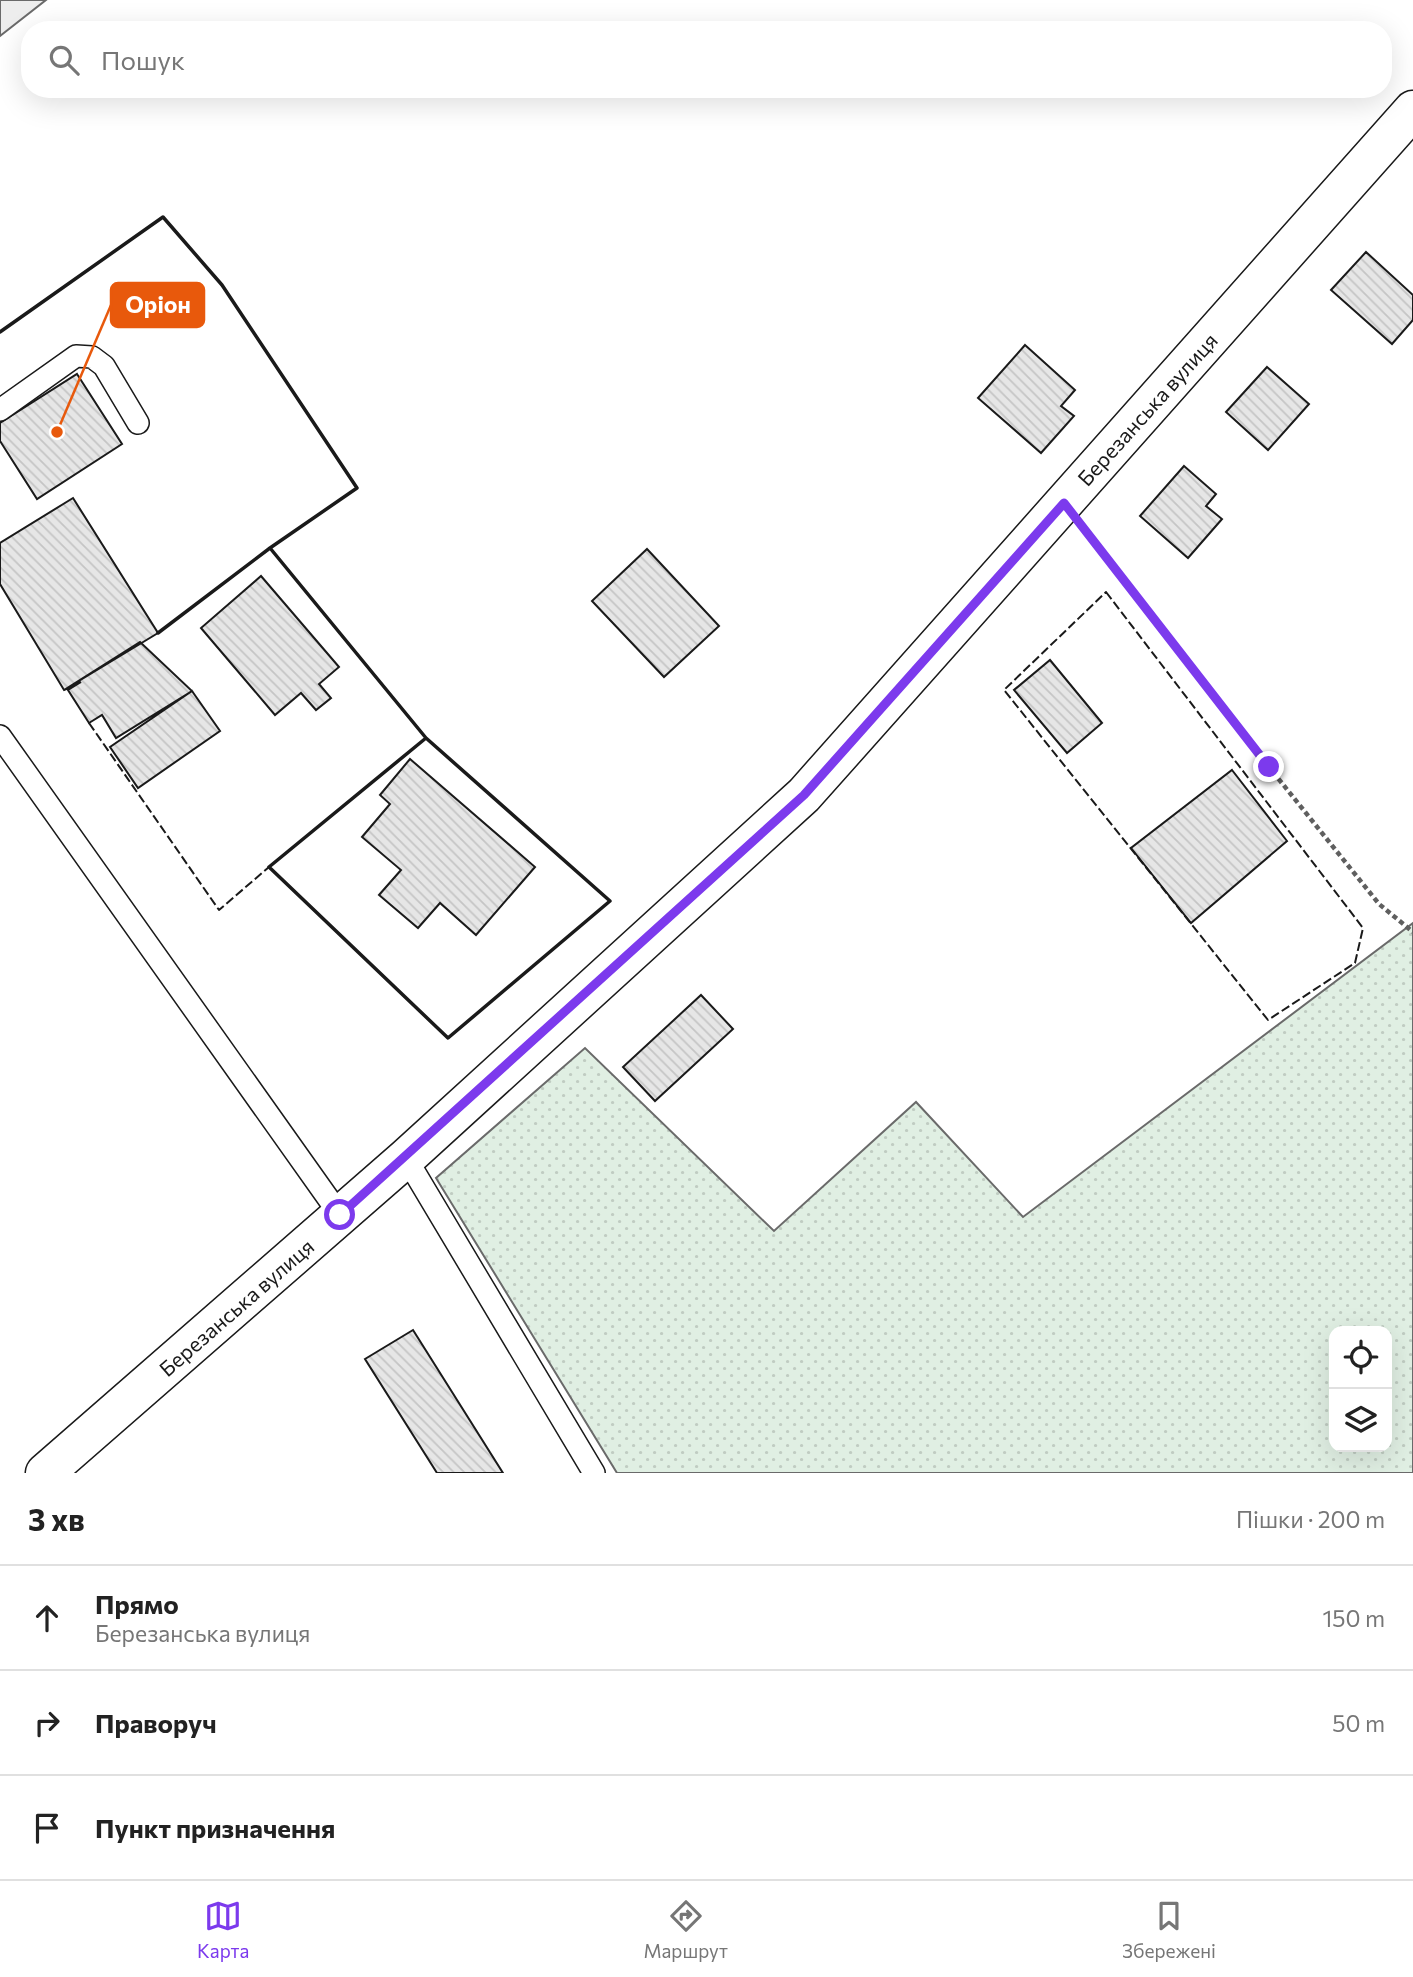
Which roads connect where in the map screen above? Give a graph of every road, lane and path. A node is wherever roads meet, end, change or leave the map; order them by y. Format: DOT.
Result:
graph roads {
  1 [pos="1413,110"];
  2 [pos="0,410"];
  3 [pos="138,422"];
  4 [pos="1064,503"];
  5 [pos="0,736"];
  6 [pos="1413,932"];
  7 [pos="406,1158"];
  8 [pos="340,1215"];
  9 [pos="45,1473"];
  10 [pos="594,1473"];
  1 -- 4 [label="street, Березанська вулиця"];
  2 -- 3 [label="lane"];
  4 -- 6 [label="path"];
  4 -- 7 [label="street, Березанська вулиця"];
  5 -- 8 [label="lane"];
  7 -- 8 [label="street, Березанська вулиця"];
  7 -- 10 [label="lane"];
  8 -- 9 [label="street, Березанська вулиця"];
}
